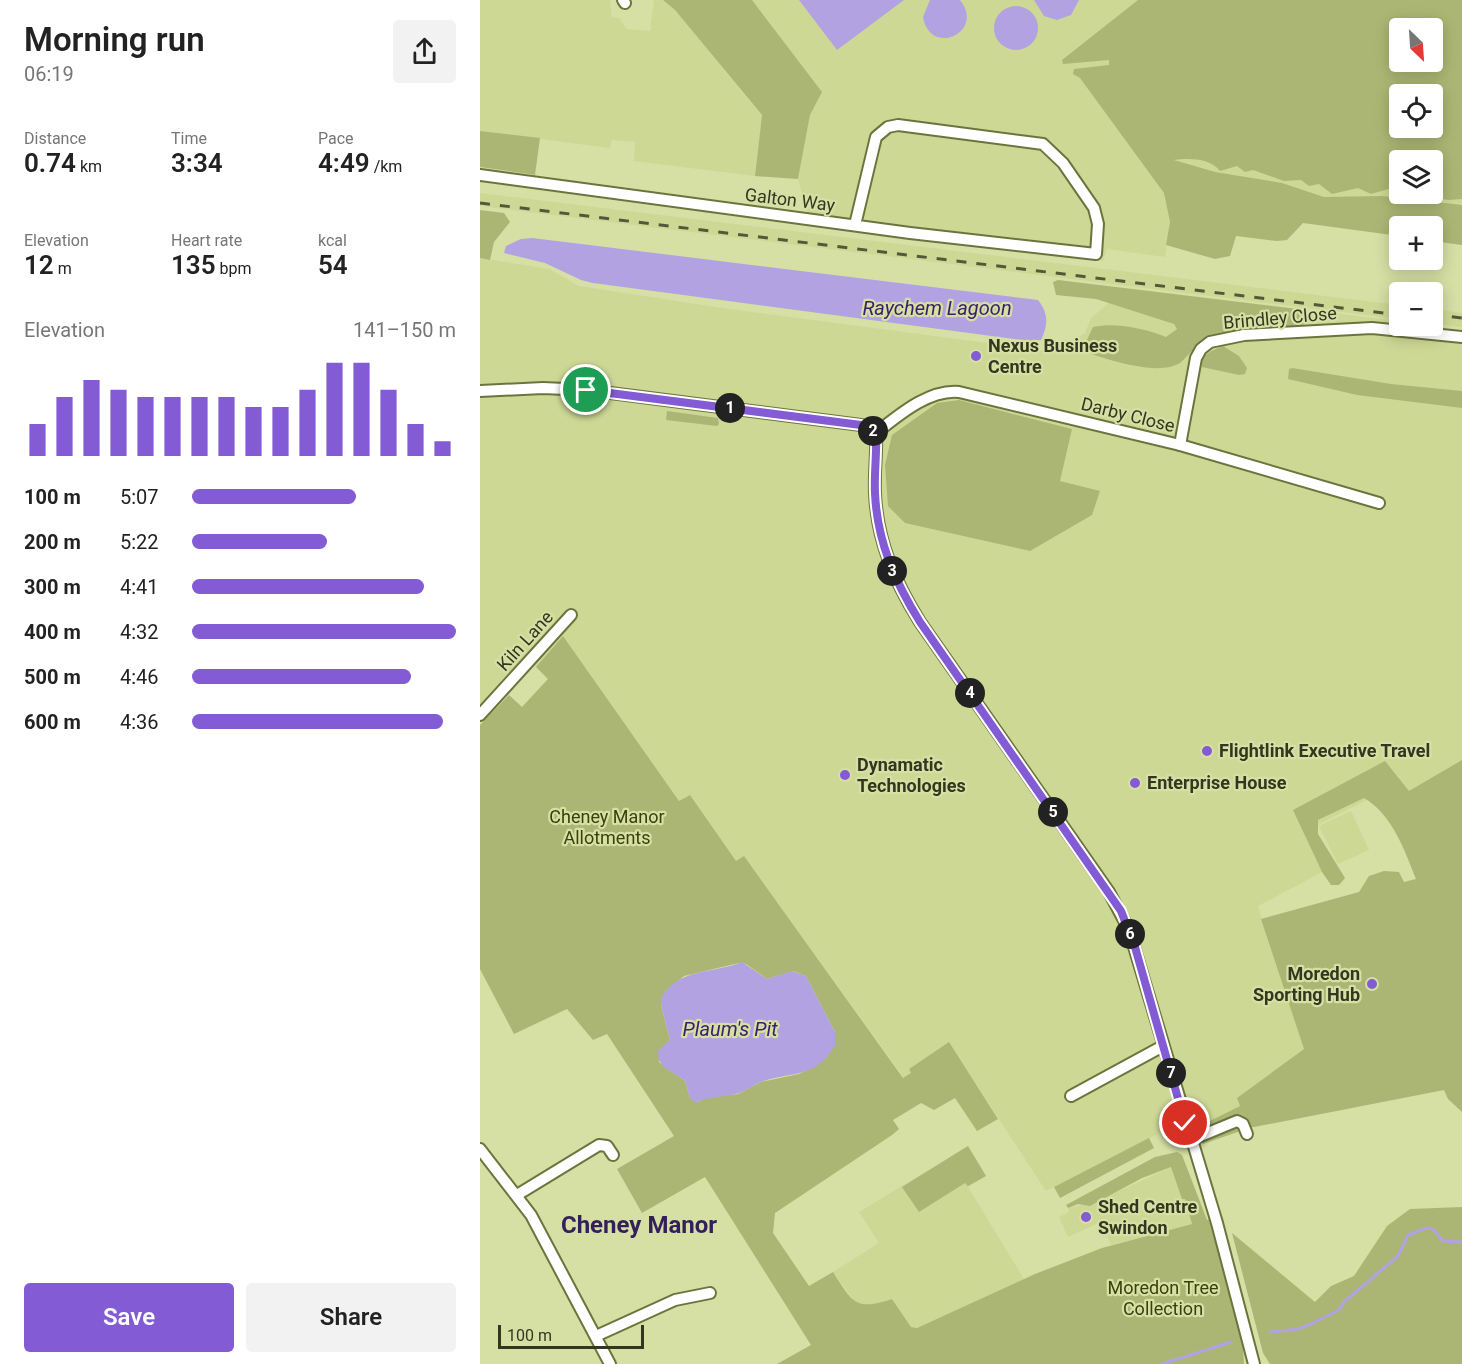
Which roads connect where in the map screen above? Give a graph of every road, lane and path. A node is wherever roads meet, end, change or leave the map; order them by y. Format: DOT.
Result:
graph roads {
  1 [pos="480,175"];
  2 [pos="855,225"];
  3 [pos="1462,337"];
  4 [pos="480,391"];
  5 [pos="876,433"];
  6 [pos="1180,445"];
  7 [pos="1378,503"];
  8 [pos="571,615"];
  9 [pos="480,715"];
  10 [pos="1164,1046"];
  11 [pos="1071,1096"];
  12 [pos="1246,1134"];
  13 [pos="1191,1140"];
  14 [pos="480,1149"];
  15 [pos="613,1155"];
  16 [pos="517,1195"];
  17 [pos="710,1293"];
  18 [pos="597,1336"];
  19 [pos="1254,1362"];
  20 [pos="610,1364"];
  1 -- 2 [label="street, Galton Way"];
  2 -- 2 [label="street, Galton Way"];
  3 -- 6 [label="street, Brindley Close"];
  4 -- 5 [label="street"];
  5 -- 6 [label="street, Darby Close"];
  5 -- 10 [label="street"];
  6 -- 7 [label="street, Darby Close"];
  8 -- 9 [label="street, Kiln Lane"];
  10 -- 11 [label="street"];
  10 -- 13 [label="street"];
  12 -- 13 [label="street"];
  13 -- 19 [label="street"];
  14 -- 16 [label="street"];
  15 -- 16 [label="street"];
  16 -- 18 [label="street"];
  17 -- 18 [label="street"];
  18 -- 20 [label="street"];
}
